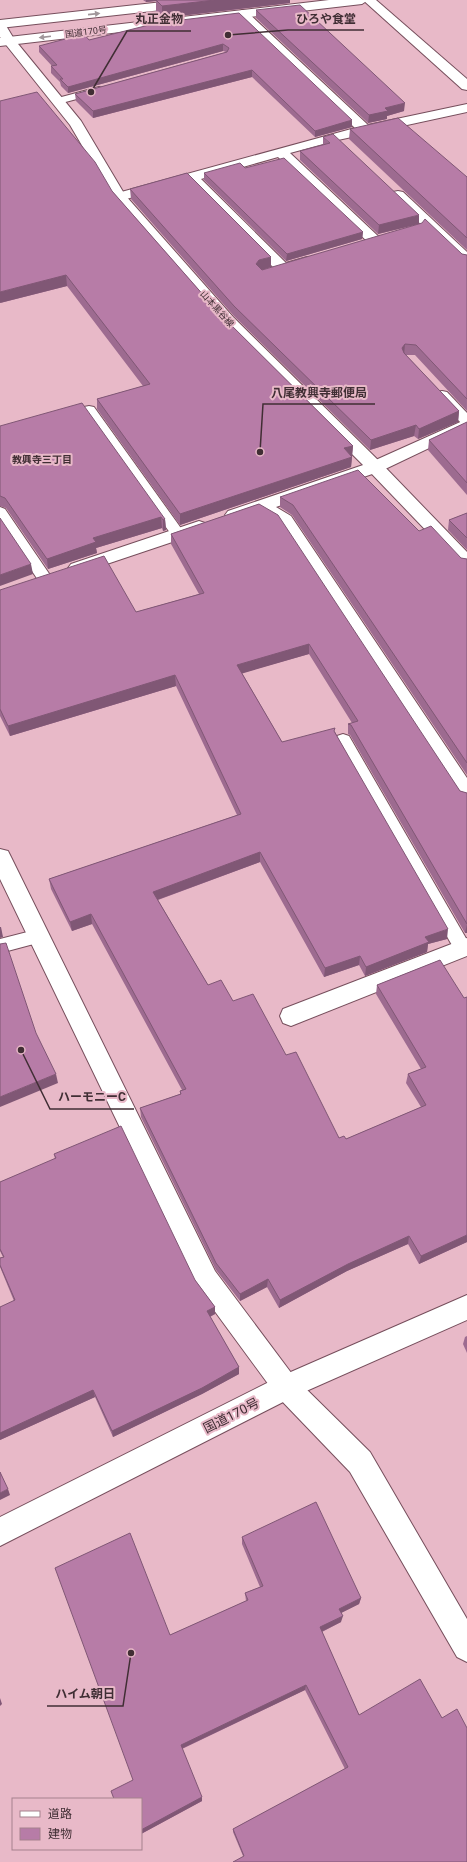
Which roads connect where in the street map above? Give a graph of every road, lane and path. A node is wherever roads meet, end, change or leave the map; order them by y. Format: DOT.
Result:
graph roads {
  1 [pos="215,0"];
  2 [pos="362,0"];
  3 [pos="369,0"];
  4 [pos="242,14"];
  5 [pos="0,26"];
  6 [pos="5,41"];
  7 [pos="467,86"];
  8 [pos="110,87"];
  9 [pos="58,101"];
  10 [pos="467,108"];
  11 [pos="365,130"];
  12 [pos="336,136"];
  13 [pos="347,147"];
  14 [pos="281,152"];
  15 [pos="191,177"];
  16 [pos="387,185"];
  17 [pos="119,197"];
  18 [pos="375,241"];
  19 [pos="318,258"];
  20 [pos="467,260"];
  21 [pos="435,387"];
  22 [pos="89,410"];
  23 [pos="467,422"];
  24 [pos="375,467"];
  25 [pos="261,506"];
  26 [pos="0,512"];
  27 [pos="178,534"];
  28 [pos="467,563"];
  29 [pos="38,581"];
  30 [pos="343,740"];
  31 [pos="467,794"];
  32 [pos="0,857"];
  33 [pos="39,936"];
  34 [pos="0,946"];
  35 [pos="465,948"];
  36 [pos="291,1016"];
  37 [pos="467,1308"];
  38 [pos="286,1387"];
  39 [pos="0,1532"];
  40 [pos="467,1647"];
  5 -- 1 [label="main road, 国道170号, one-way"];
  2 -- 4 [label="main road, 国道170号"];
  3 -- 7 [label="main road"];
  4 -- 6 [label="main road, 国道170号, one-way"];
  4 -- 11 [label="main road"];
  5 -- 6 [label="main road, 山本黒谷線"];
  6 -- 9 [label="main road, 山本黒谷線"];
  8 -- 9 [label="lane"];
  9 -- 17 [label="main road, 山本黒谷線"];
  10 -- 11 [label="main road"];
  11 -- 12 [label="main road"];
  12 -- 13 [label="main road"];
  12 -- 14 [label="main road"];
  14 -- 15 [label="main road"];
  14 -- 18 [label="main road"];
  15 -- 17 [label="main road"];
  15 -- 19 [label="main road"];
  16 -- 20 [label="main road"];
  17 -- 24 [label="main road, 山本黒谷線"];
  21 -- 23 [label="lane"];
  22 -- 27 [label="lane"];
  23 -- 24 [label="main road"];
  24 -- 25 [label="main road"];
  24 -- 28 [label="main road, 山本黒谷線"];
  25 -- 27 [label="main road"];
  25 -- 31 [label="main road"];
  26 -- 29 [label="lane"];
  27 -- 29 [label="main road"];
  30 -- 35 [label="lane"];
  32 -- 33 [label="main road"];
  33 -- 34 [label="lane"];
  33 -- 38 [label="main road"];
  35 -- 36 [label="main road"];
  37 -- 38 [label="main road, 国道170号"];
  38 -- 39 [label="main road, 国道170号"];
  38 -- 40 [label="main road"];
}
